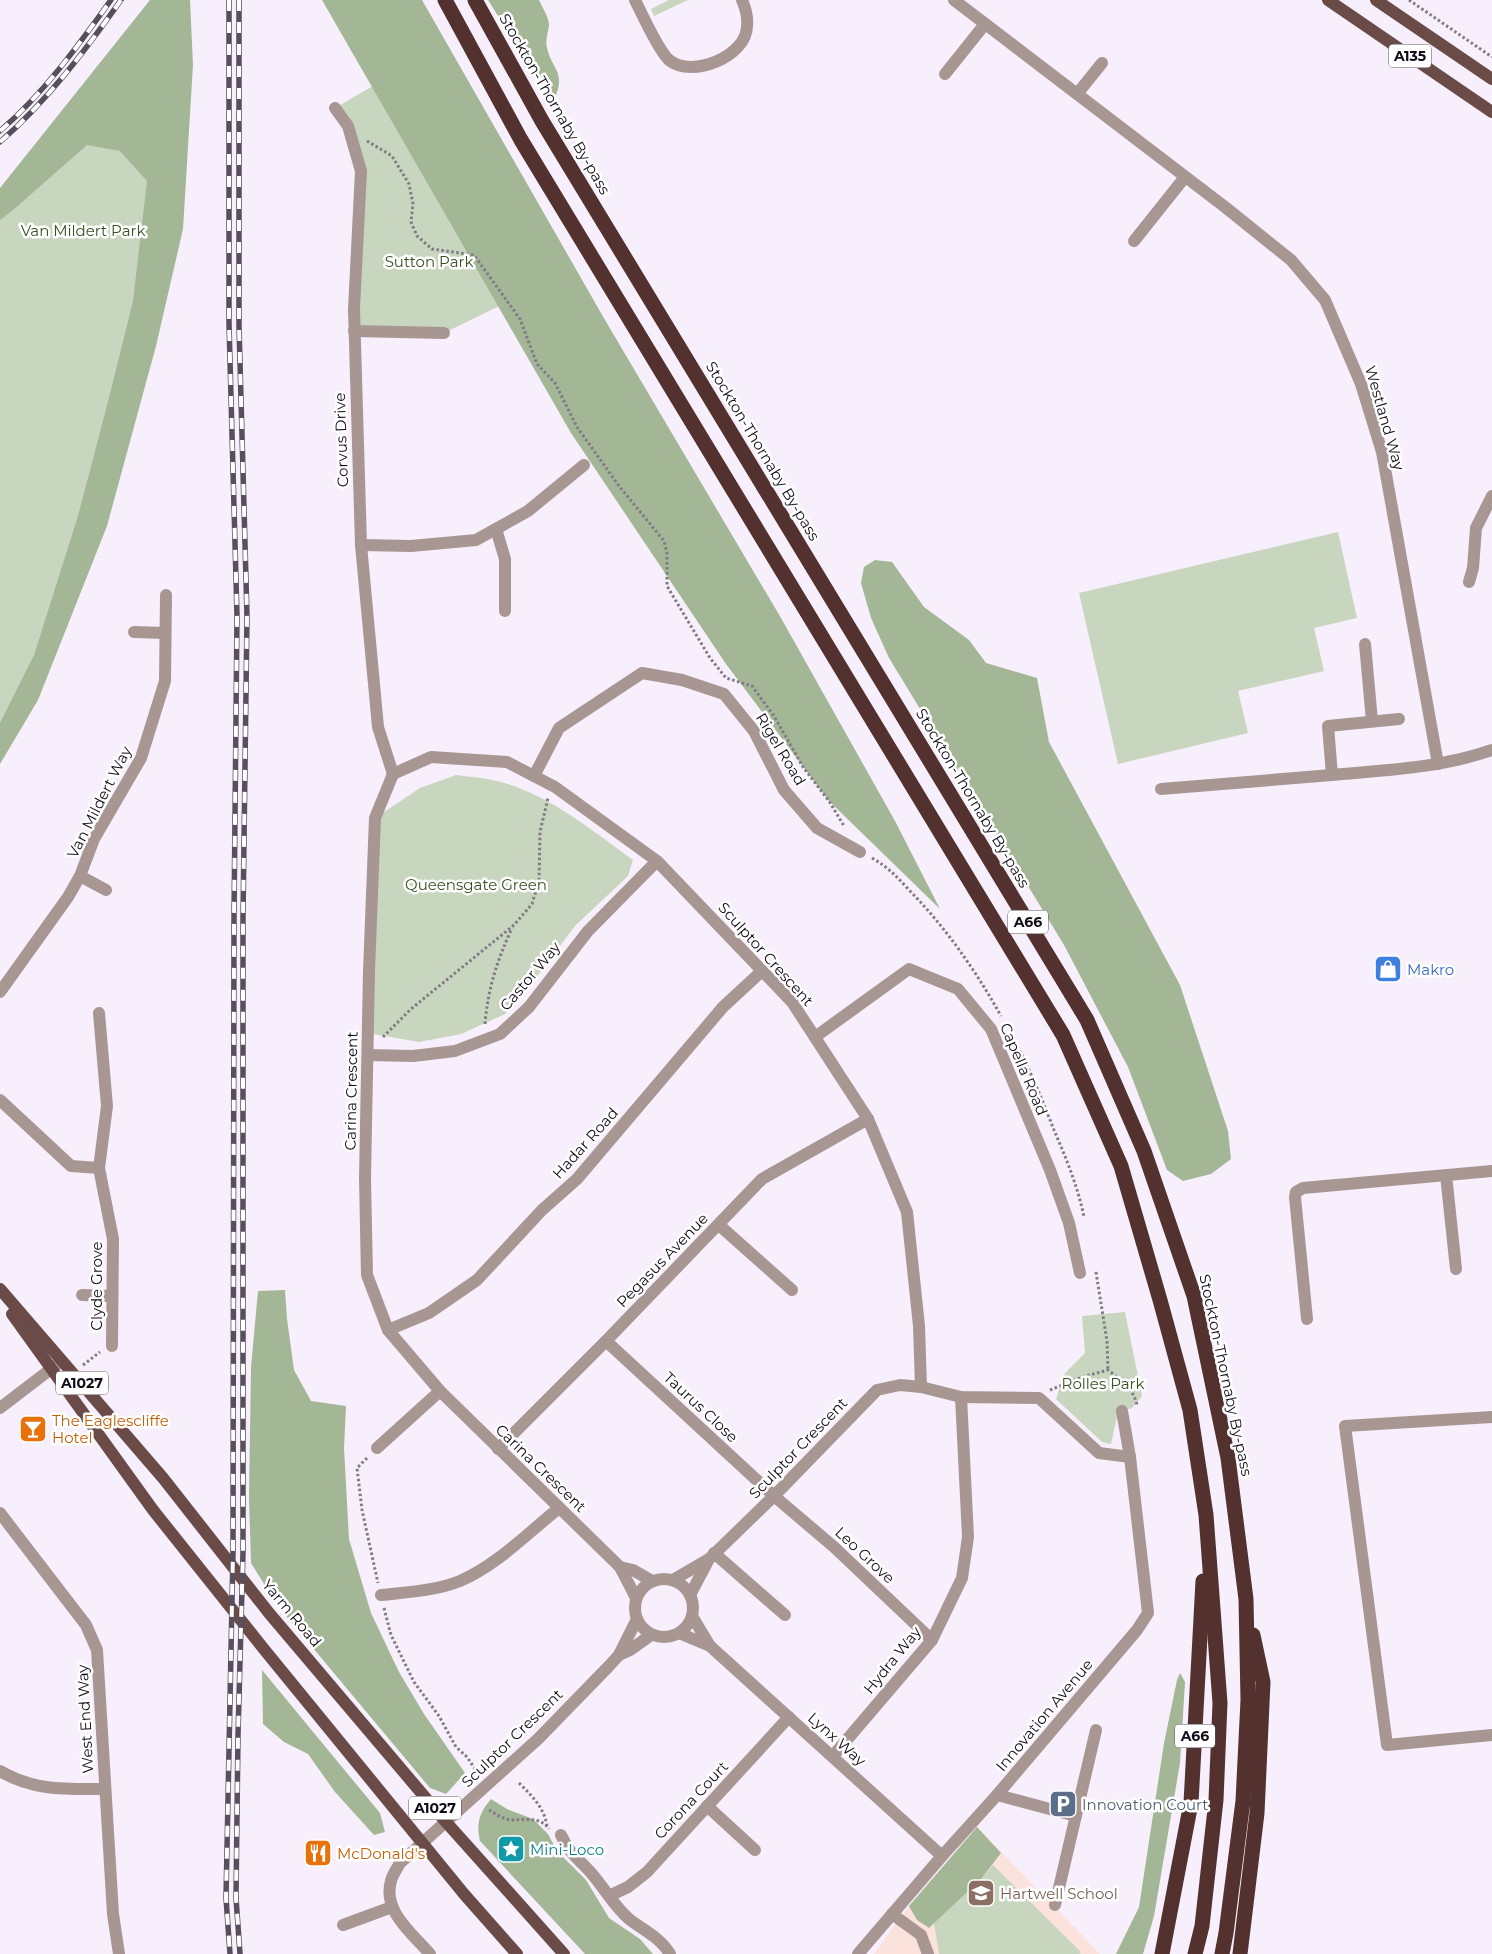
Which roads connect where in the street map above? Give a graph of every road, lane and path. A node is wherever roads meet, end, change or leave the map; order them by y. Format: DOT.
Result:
graph roads {
  1 [pos="445,0"];
  2 [pos="475,0"];
  3 [pos="635,0"];
  4 [pos="742,0"];
  5 [pos="954,0"];
  6 [pos="1328,0"];
  7 [pos="1376,0"];
  8 [pos="1409,0"];
  9 [pos="985,24"];
  10 [pos="1492,57"];
  11 [pos="1102,63"];
  12 [pos="945,74"];
  13 [pos="1492,79"];
  14 [pos="1077,94"];
  15 [pos="335,108"];
  16 [pos="1492,112"];
  17 [pos="352,141"];
  18 [pos="1185,177"];
  19 [pos="1134,241"];
  20 [pos="354,331"];
  21 [pos="444,333"];
  22 [pos="584,464"];
  23 [pos="1492,496"];
  24 [pos="496,529"];
  25 [pos="361,545"];
  26 [pos="1469,582"];
  27 [pos="166,595"];
  28 [pos="506,610"];
  29 [pos="134,632"];
  30 [pos="165,633"];
  31 [pos="1365,644"];
  32 [pos="1399,719"];
  33 [pos="1372,721"];
  34 [pos="1492,750"];
  35 [pos="1438,764"];
  36 [pos="394,774"];
  37 [pos="1332,775"];
  38 [pos="534,776"];
  39 [pos="555,788"];
  40 [pos="1161,789"];
  41 [pos="844,826"];
  42 [pos="860,852"];
  43 [pos="657,861"];
  44 [pos="80,876"];
  45 [pos="106,890"];
  46 [pos="923,904"];
  47 [pos="514,925"];
  48 [pos="762,971"];
  49 [pos="0,992"];
  50 [pos="100,1013"];
  51 [pos="814,1037"];
  52 [pos="485,1040"];
  53 [pos="368,1055"];
  54 [pos="0,1100"];
  55 [pos="868,1119"];
  56 [pos="99,1168"];
  57 [pos="1492,1171"];
  58 [pos="1446,1176"];
  59 [pos="719,1225"];
  60 [pos="1456,1269"];
  61 [pos="1080,1273"];
  62 [pos="0,1289"];
  63 [pos="792,1290"];
  64 [pos="82,1295"];
  65 [pos="112,1296"];
  66 [pos="0,1298"];
  67 [pos="1307,1318"];
  68 [pos="388,1330"];
  69 [pos="606,1341"];
  70 [pos="107,1348"];
  71 [pos="62,1360"];
  72 [pos="81,1367"];
  73 [pos="51,1369"];
  74 [pos="921,1387"];
  75 [pos="440,1391"];
  76 [pos="961,1397"];
  77 [pos="1039,1398"];
  78 [pos="2,1401"];
  79 [pos="1122,1411"];
  80 [pos="1492,1417"];
  81 [pos="377,1448"];
  82 [pos="498,1449"];
  83 [pos="1130,1457"];
  84 [pos="774,1496"];
  85 [pos="558,1508"];
  86 [pos="0,1514"];
  87 [pos="1206,1515"];
  88 [pos="712,1556"];
  89 [pos="620,1567"];
  90 [pos="673,1580"];
  91 [pos="652,1581"];
  92 [pos="381,1594"];
  93 [pos="690,1595"];
  94 [pos="636,1598"];
  95 [pos="1246,1599"];
  96 [pos="785,1615"];
  97 [pos="692,1616"];
  98 [pos="637,1619"];
  99 [pos="679,1633"];
  100 [pos="651,1634"];
  101 [pos="932,1640"];
  102 [pos="710,1646"];
  103 [pos="619,1655"];
  104 [pos="789,1717"];
  105 [pos="1096,1730"];
  106 [pos="1492,1735"];
  107 [pos="833,1756"];
  108 [pos="0,1771"];
  109 [pos="479,1775"];
  110 [pos="519,1783"];
  111 [pos="104,1789"];
  112 [pos="997,1795"];
  113 [pos="707,1806"];
  114 [pos="489,1810"];
  115 [pos="1076,1816"];
  116 [pos="446,1822"];
  117 [pos="547,1826"];
  118 [pos="561,1835"];
  119 [pos="422,1842"];
  120 [pos="755,1850"];
  121 [pos="942,1856"];
  122 [pos="609,1896"];
  123 [pos="1055,1905"];
  124 [pos="392,1907"];
  125 [pos="892,1914"];
  126 [pos="343,1925"];
  127 [pos="119,1954"];
  128 [pos="430,1954"];
  129 [pos="517,1954"];
  130 [pos="564,1954"];
  131 [pos="670,1954"];
  132 [pos="858,1954"];
  133 [pos="928,1954"];
  134 [pos="1162,1954"];
  135 [pos="1195,1954"];
  136 [pos="1222,1954"];
  137 [pos="1240,1954"];
  1 -- 87 [label="highway, A66"];
  2 -- 95 [label="highway, Stockton-Thornaby By-pass / A66"];
  3 -- 4 [label="street"];
  5 -- 9 [label="street, Westland Way"];
  6 -- 16 [label="main road, A135"];
  7 -- 13 [label="main road, A135"];
  8 -- 10 [label="path"];
  9 -- 12 [label="street"];
  9 -- 14 [label="street, Westland Way"];
  11 -- 14 [label="street"];
  14 -- 18 [label="street, Westland Way"];
  15 -- 17 [label="street, Corvus Drive"];
  17 -- 20 [label="street, Corvus Drive"];
  17 -- 41 [label="path"];
  18 -- 19 [label="street"];
  18 -- 35 [label="street, Westland Way"];
  20 -- 21 [label="street"];
  20 -- 25 [label="street, Corvus Drive"];
  22 -- 24 [label="street"];
  23 -- 26 [label="street"];
  24 -- 25 [label="street"];
  24 -- 28 [label="street"];
  25 -- 36 [label="street, Corvus Drive"];
  27 -- 30 [label="street, Van Mildert Way"];
  29 -- 30 [label="street"];
  30 -- 44 [label="street, Van Mildert Way"];
  31 -- 33 [label="street"];
  32 -- 33 [label="street"];
  33 -- 37 [label="street"];
  34 -- 35 [label="street"];
  35 -- 37 [label="street"];
  36 -- 38 [label="street, Sculptor Crescent"];
  36 -- 53 [label="street, Carina Crescent"];
  37 -- 40 [label="street"];
  38 -- 39 [label="street, Sculptor Crescent"];
  38 -- 42 [label="street, Rigel Road"];
  39 -- 43 [label="street, Sculptor Crescent"];
  39 -- 47 [label="path"];
  42 -- 46 [label="path"];
  43 -- 48 [label="street, Sculptor Crescent"];
  43 -- 52 [label="street, Castor Way"];
  44 -- 45 [label="street"];
  44 -- 49 [label="street, Van Mildert Way"];
  47 -- 52 [label="path"];
  47 -- 53 [label="path"];
  48 -- 51 [label="street, Sculptor Crescent"];
  48 -- 68 [label="street, Hadar Road"];
  50 -- 56 [label="street, Clyde Grove"];
  51 -- 55 [label="street, Sculptor Crescent"];
  51 -- 61 [label="street, Capella Road"];
  52 -- 53 [label="street, Castor Way"];
  53 -- 68 [label="street, Carina Crescent"];
  54 -- 56 [label="street"];
  55 -- 59 [label="street, Pegasus Avenue"];
  55 -- 74 [label="street, Sculptor Crescent"];
  56 -- 65 [label="street, Clyde Grove"];
  57 -- 58 [label="street"];
  58 -- 60 [label="street"];
  58 -- 67 [label="street"];
  59 -- 63 [label="street"];
  59 -- 69 [label="street, Pegasus Avenue"];
  62 -- 71 [label="main road, Yarm Road / A1027"];
  64 -- 65 [label="street"];
  65 -- 70 [label="street, Clyde Grove"];
  66 -- 73 [label="main road, A1027"];
  68 -- 75 [label="street, Carina Crescent"];
  69 -- 82 [label="street, Pegasus Avenue"];
  69 -- 84 [label="street, Taurus Close"];
  70 -- 72 [label="path"];
  71 -- 73 [label="street"];
  71 -- 116 [label="main road, Yarm Road / A1027"];
  73 -- 78 [label="street"];
  73 -- 119 [label="main road, A1027"];
  74 -- 76 [label="street, Sculptor Crescent"];
  74 -- 84 [label="street, Sculptor Crescent"];
  75 -- 81 [label="street"];
  75 -- 82 [label="street, Carina Crescent"];
  76 -- 77 [label="street"];
  76 -- 101 [label="street, Hydra Way"];
  77 -- 79 [label="path"];
  77 -- 83 [label="street"];
  79 -- 83 [label="street, Innovation Avenue"];
  80 -- 106 [label="street"];
  81 -- 92 [label="path"];
  82 -- 85 [label="street, Carina Crescent"];
  83 -- 112 [label="street, Innovation Avenue"];
  84 -- 88 [label="street, Sculptor Crescent"];
  84 -- 101 [label="street, Leo Grove"];
  85 -- 89 [label="street, Carina Crescent"];
  85 -- 92 [label="street"];
  86 -- 111 [label="street, West End Way"];
  87 -- 134 [label="highway, A66"];
  87 -- 135 [label="highway, A66"];
  88 -- 90 [label="street, Sculptor Crescent"];
  88 -- 93 [label="street, Sculptor Crescent"];
  88 -- 96 [label="street"];
  89 -- 91 [label="street, Carina Crescent"];
  89 -- 94 [label="street, Carina Crescent"];
  90 -- 91 [label="street"];
  90 -- 93 [label="street"];
  91 -- 94 [label="street"];
  92 -- 109 [label="path"];
  93 -- 97 [label="street"];
  94 -- 98 [label="street"];
  95 -- 136 [label="highway, Stockton-Thornaby By-pass / A66"];
  95 -- 137 [label="highway, A66"];
  97 -- 99 [label="street"];
  97 -- 102 [label="street, Lynx Way"];
  98 -- 100 [label="street"];
  98 -- 103 [label="street, Sculptor Crescent"];
  99 -- 100 [label="street"];
  99 -- 102 [label="street, Lynx Way"];
  100 -- 103 [label="street, Sculptor Crescent"];
  101 -- 107 [label="street, Hydra Way"];
  102 -- 104 [label="street, Lynx Way"];
  103 -- 116 [label="street, Sculptor Crescent"];
  104 -- 107 [label="street, Lynx Way"];
  104 -- 113 [label="street, Corona Court"];
  105 -- 115 [label="street"];
  107 -- 121 [label="street, Lynx Way"];
  108 -- 111 [label="street"];
  110 -- 117 [label="path"];
  111 -- 127 [label="street, West End Way"];
  112 -- 115 [label="street"];
  112 -- 121 [label="street, Innovation Avenue"];
  113 -- 120 [label="street"];
  113 -- 122 [label="street, Corona Court"];
  114 -- 117 [label="path"];
  115 -- 123 [label="street"];
  116 -- 119 [label="street, Sculptor Crescent"];
  116 -- 130 [label="main road, Yarm Road / A1027"];
  117 -- 118 [label="path"];
  118 -- 122 [label="street"];
  119 -- 124 [label="street, Sculptor Crescent"];
  119 -- 129 [label="main road, A1027"];
  121 -- 125 [label="street, Innovation Avenue"];
  122 -- 131 [label="street"];
  124 -- 126 [label="street"];
  124 -- 128 [label="street"];
  125 -- 132 [label="street, Innovation Avenue"];
  125 -- 133 [label="street"];
}
